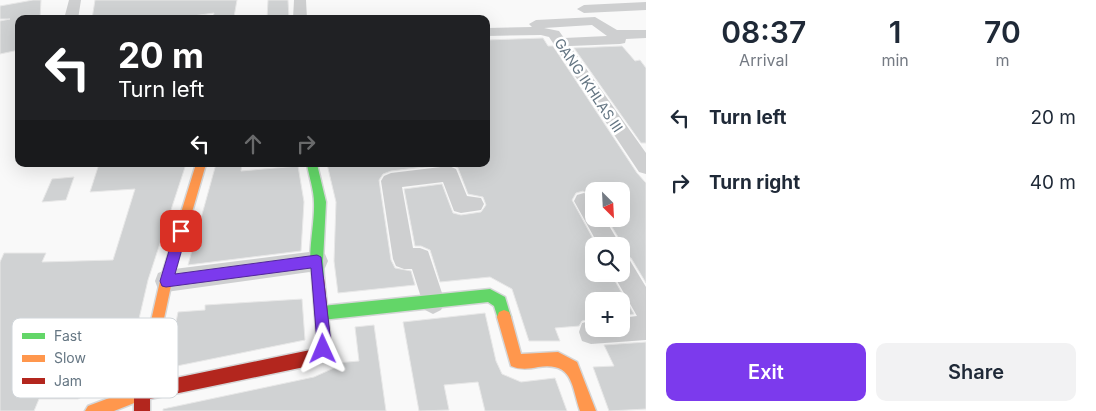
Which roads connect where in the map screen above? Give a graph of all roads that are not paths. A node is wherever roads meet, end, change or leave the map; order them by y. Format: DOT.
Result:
graph roads {
  1 [pos="75,0"];
  2 [pos="300,0"];
  3 [pos="581,4"];
  4 [pos="646,6"];
  5 [pos="72,15"];
  6 [pos="300,15"];
  7 [pos="594,21"];
  8 [pos="490,26"];
  9 [pos="490,32"];
  10 [pos="646,34"];
  11 [pos="646,39"];
  12 [pos="559,42"];
  13 [pos="200,167"];
  14 [pos="313,167"];
  15 [pos="646,167"];
  16 [pos="474,204"];
  17 [pos="317,261"];
  18 [pos="166,281"];
  19 [pos="630,281"];
  20 [pos="433,302"];
  21 [pos="646,309"];
  22 [pos="322,313"];
  23 [pos="158,318"];
  24 [pos="646,328"];
  25 [pos="630,329"];
  26 [pos="178,386"];
  27 [pos="128,398"];
  28 [pos="142,398"];
  29 [pos="93,411"];
  30 [pos="142,411"];
  31 [pos="588,411"];
  1 -- 5 [label="street"];
  2 -- 6 [label="street"];
  3 -- 4 [label="street"];
  3 -- 7 [label="street"];
  7 -- 8 [label="street"];
  7 -- 10 [label="street"];
  9 -- 12 [label="street, GANG IKHLAS III"];
  11 -- 12 [label="street"];
  12 -- 15 [label="street, GANG IKHLAS III"];
  13 -- 18 [label="street"];
  14 -- 17 [label="street"];
  16 -- 20 [label="street"];
  17 -- 18 [label="street"];
  17 -- 22 [label="street"];
  18 -- 23 [label="street"];
  19 -- 21 [label="street"];
  20 -- 22 [label="street"];
  20 -- 31 [label="street"];
  22 -- 26 [label="street"];
  24 -- 25 [label="street"];
  27 -- 29 [label="street"];
  28 -- 30 [label="street"];
}
